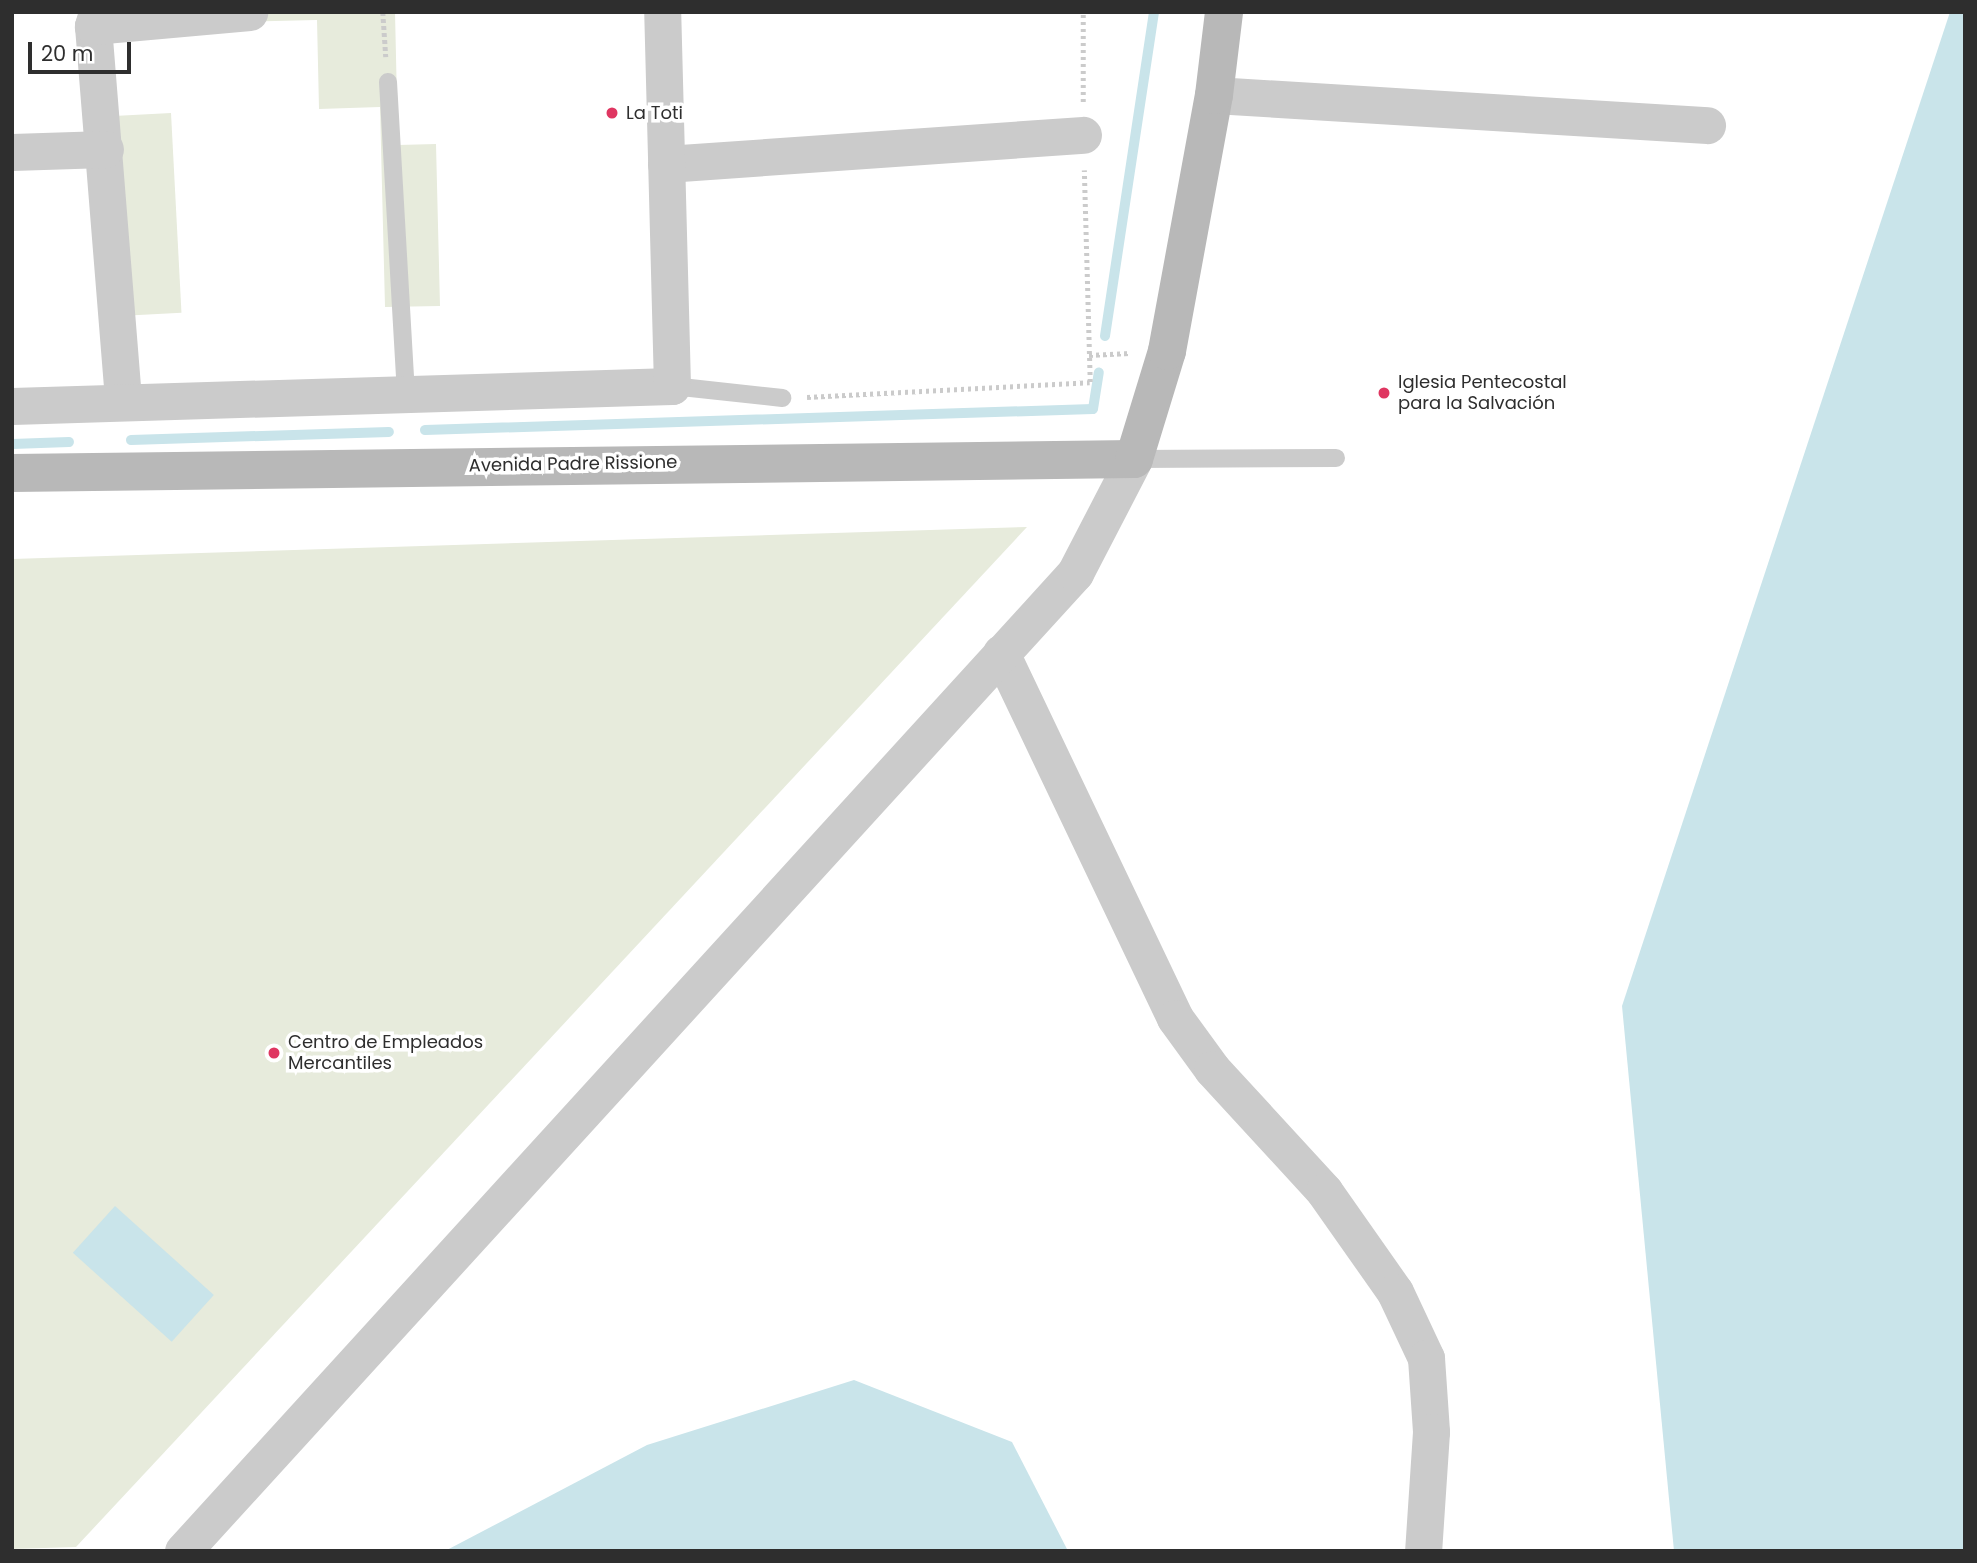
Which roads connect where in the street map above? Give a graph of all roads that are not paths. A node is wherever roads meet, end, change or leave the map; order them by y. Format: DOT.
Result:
graph roads {
  1 [pos="249,12"];
  2 [pos="662,12"];
  3 [pos="1224,12"];
  4 [pos="95,19"];
  5 [pos="388,82"];
  6 [pos="1214,95"];
  7 [pos="1707,125"];
  8 [pos="1083,135"];
  9 [pos="105,149"];
  10 [pos="12,152"];
  11 [pos="666,164"];
  12 [pos="672,386"];
  13 [pos="406,395"];
  14 [pos="782,398"];
  15 [pos="123,400"];
  16 [pos="12,407"];
  17 [pos="1336,458"];
  18 [pos="1134,459"];
  19 [pos="12,473"];
  20 [pos="1001,653"];
  21 [pos="183,1551"];
  22 [pos="1423,1551"];
  1 -- 4 [label="street"];
  2 -- 11 [label="street"];
  3 -- 6 [label="street"];
  4 -- 9 [label="street"];
  5 -- 13 [label="lane"];
  6 -- 7 [label="street"];
  6 -- 18 [label="street"];
  8 -- 11 [label="street"];
  9 -- 10 [label="street"];
  9 -- 15 [label="street"];
  11 -- 12 [label="street"];
  12 -- 13 [label="street"];
  12 -- 14 [label="lane"];
  13 -- 15 [label="street"];
  15 -- 16 [label="street"];
  17 -- 18 [label="lane"];
  18 -- 19 [label="street, Avenida Padre Rissione"];
  18 -- 20 [label="street"];
  20 -- 21 [label="street"];
  20 -- 22 [label="street"];
}
